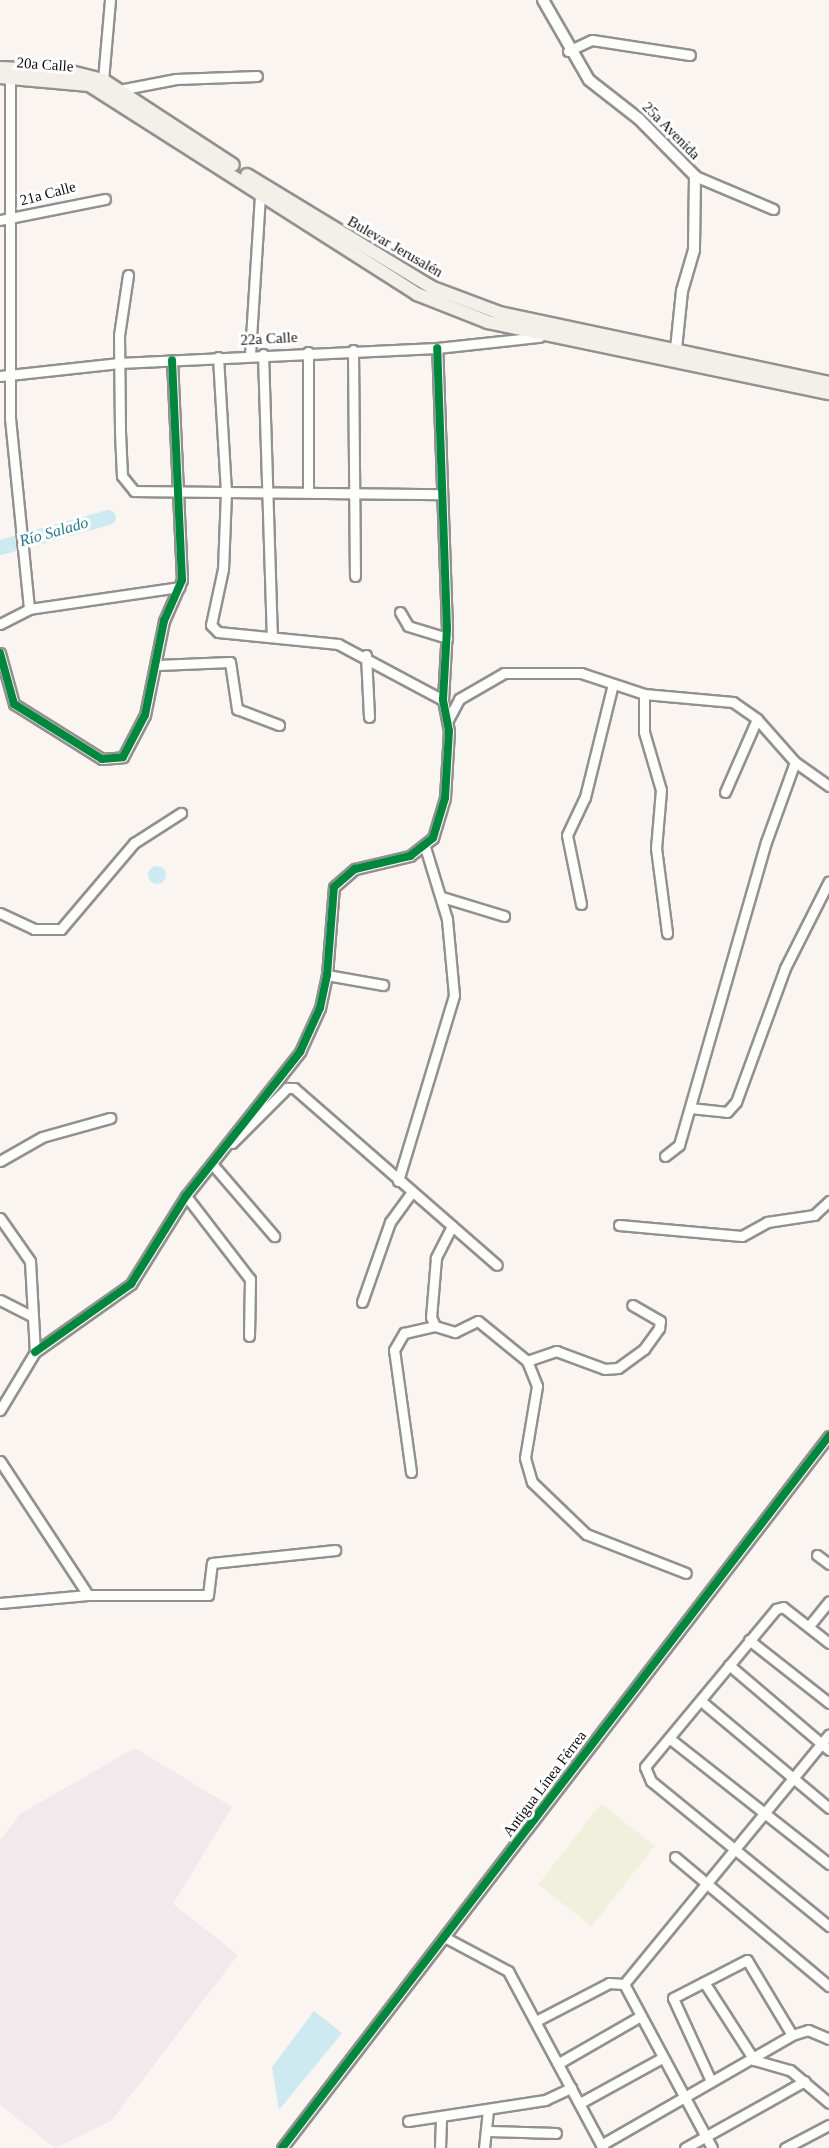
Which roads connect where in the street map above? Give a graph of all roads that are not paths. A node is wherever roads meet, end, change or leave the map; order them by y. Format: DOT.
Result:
graph roads {
  1 [pos="110,0"];
  2 [pos="543,0"];
  3 [pos="567,51"];
  4 [pos="690,55"];
  5 [pos="0,68"];
  6 [pos="257,76"];
  7 [pos="5,77"];
  8 [pos="103,80"];
  9 [pos="119,96"];
  10 [pos="695,176"];
  11 [pos="260,193"];
  12 [pos="105,199"];
  13 [pos="773,209"];
  14 [pos="5,220"];
  15 [pos="128,275"];
  16 [pos="540,337"];
  17 [pos="437,348"];
  18 [pos="676,349"];
  19 [pos="353,350"];
  20 [pos="308,352"];
  21 [pos="250,354"];
  22 [pos="262,354"];
  23 [pos="218,357"];
  24 [pos="172,360"];
  25 [pos="119,363"];
  26 [pos="5,376"];
  27 [pos="829,383"];
  28 [pos="829,393"];
  29 [pos="264,491"];
  30 [pos="308,491"];
  31 [pos="226,492"];
  32 [pos="351,492"];
  33 [pos="178,493"];
  34 [pos="440,494"];
  35 [pos="355,576"];
  36 [pos="179,587"];
  37 [pos="29,609"];
  38 [pos="400,612"];
  39 [pos="0,624"];
  40 [pos="272,637"];
  41 [pos="447,638"];
  42 [pos="0,653"];
  43 [pos="366,655"];
  44 [pos="158,665"];
  45 [pos="613,684"];
  46 [pos="644,694"];
  47 [pos="443,700"];
  48 [pos="369,717"];
  49 [pos="757,718"];
  50 [pos="448,720"];
  51 [pos="279,726"];
  52 [pos="795,762"];
  53 [pos="829,786"];
  54 [pos="725,792"];
  55 [pos="181,813"];
  56 [pos="425,847"];
  57 [pos="829,881"];
  58 [pos="442,897"];
  59 [pos="580,904"];
  60 [pos="0,913"];
  61 [pos="504,916"];
  62 [pos="667,933"];
  63 [pos="327,975"];
  64 [pos="383,985"];
  65 [pos="690,1108"];
  66 [pos="110,1118"];
  67 [pos="223,1151"];
  68 [pos="665,1156"];
  69 [pos="0,1161"];
  70 [pos="213,1165"];
  71 [pos="398,1181"];
  72 [pos="412,1192"];
  73 [pos="186,1196"];
  74 [pos="829,1201"];
  75 [pos="0,1218"];
  76 [pos="619,1225"];
  77 [pos="452,1226"];
  78 [pos="274,1236"];
  79 [pos="497,1265"];
  80 [pos="0,1300"];
  81 [pos="362,1302"];
  82 [pos="632,1305"];
  83 [pos="33,1317"];
  84 [pos="435,1326"];
  85 [pos="249,1336"];
  86 [pos="35,1352"];
  87 [pos="527,1361"];
  88 [pos="0,1410"];
  89 [pos="829,1436"];
  90 [pos="0,1461"];
  91 [pos="411,1472"];
  92 [pos="335,1550"];
  93 [pos="817,1555"];
  94 [pos="829,1564"];
  95 [pos="686,1574"];
  96 [pos="88,1595"];
  97 [pos="829,1601"];
  98 [pos="0,1603"];
  99 [pos="809,1626"];
  100 [pos="749,1640"];
  101 [pos="829,1643"];
  102 [pos="729,1665"];
  103 [pos="700,1701"];
  104 [pos="829,1703"];
  105 [pos="829,1734"];
  106 [pos="669,1738"];
  107 [pos="821,1744"];
  108 [pos="829,1750"];
  109 [pos="791,1778"];
  110 [pos="829,1808"];
  111 [pos="766,1812"];
  112 [pos="733,1849"];
  113 [pos="675,1857"];
  114 [pos="829,1864"];
  115 [pos="706,1884"];
  116 [pos="829,1926"];
  117 [pos="448,1939"];
  118 [pos="704,1983"];
  119 [pos="624,1984"];
  120 [pos="829,1986"];
  121 [pos="639,2017"];
  122 [pos="536,2021"];
  123 [pos="792,2035"];
  124 [pos="829,2039"];
  125 [pos="662,2058"];
  126 [pos="754,2060"];
  127 [pos="559,2063"];
  128 [pos="805,2081"];
  129 [pos="711,2082"];
  130 [pos="571,2088"];
  131 [pos="685,2097"];
  132 [pos="580,2103"];
  133 [pos="829,2103"];
  134 [pos="488,2109"];
  135 [pos="441,2119"];
  136 [pos="408,2121"];
  137 [pos="829,2125"];
  138 [pos="489,2131"];
  139 [pos="556,2133"];
  140 [pos="707,2137"];
  141 [pos="602,2146"];
  142 [pos="282,2148"];
  143 [pos="440,2148"];
  144 [pos="484,2148"];
  145 [pos="685,2148"];
  146 [pos="712,2148"];
  147 [pos="785,2148"];
  1 -- 8 [label="street"];
  2 -- 3 [label="street, 25a Avenida"];
  3 -- 4 [label="street"];
  3 -- 10 [label="street, 25a Avenida"];
  5 -- 8 [label="main road, 20a Calle"];
  6 -- 9 [label="street"];
  7 -- 9 [label="main road, 20a Calle"];
  7 -- 14 [label="street"];
  8 -- 9 [label="main road, 20a Calle"];
  9 -- 11 [label="main road, Bulevar Jerusalén"];
  9 -- 18 [label="main road, Bulevar Jerusalén"];
  10 -- 13 [label="street"];
  10 -- 18 [label="street, 25a Avenida"];
  11 -- 16 [label="main road, Bulevar Jerusalén"];
  11 -- 21 [label="street"];
  12 -- 14 [label="street, 21a Calle"];
  14 -- 26 [label="street"];
  15 -- 25 [label="street"];
  16 -- 17 [label="street, 22a Calle"];
  16 -- 28 [label="main road, Bulevar Jerusalén"];
  17 -- 19 [label="street, 22a Calle"];
  17 -- 34 [label="street"];
  18 -- 27 [label="main road, Bulevar Jerusalén"];
  19 -- 20 [label="street, 22a Calle"];
  19 -- 32 [label="street"];
  20 -- 22 [label="street, 22a Calle"];
  20 -- 30 [label="street"];
  21 -- 22 [label="street, 22a Calle"];
  21 -- 23 [label="street, 22a Calle"];
  22 -- 29 [label="street"];
  23 -- 24 [label="street, 22a Calle"];
  23 -- 31 [label="street"];
  24 -- 25 [label="street, 22a Calle"];
  24 -- 33 [label="street"];
  25 -- 26 [label="street, 22a Calle"];
  25 -- 33 [label="street"];
  26 -- 37 [label="street"];
  29 -- 30 [label="street"];
  29 -- 31 [label="street"];
  29 -- 40 [label="street"];
  30 -- 32 [label="street"];
  31 -- 33 [label="street"];
  31 -- 40 [label="street"];
  32 -- 34 [label="street"];
  32 -- 35 [label="street"];
  33 -- 36 [label="street"];
  34 -- 41 [label="street"];
  36 -- 37 [label="street"];
  36 -- 44 [label="street"];
  37 -- 39 [label="street"];
  38 -- 41 [label="street"];
  40 -- 43 [label="street"];
  41 -- 47 [label="street"];
  42 -- 44 [label="street"];
  43 -- 47 [label="street"];
  43 -- 48 [label="street"];
  44 -- 51 [label="street"];
  45 -- 46 [label="street"];
  45 -- 50 [label="street"];
  45 -- 59 [label="street"];
  46 -- 49 [label="street"];
  46 -- 62 [label="street"];
  47 -- 50 [label="street"];
  49 -- 52 [label="street"];
  49 -- 54 [label="street"];
  50 -- 56 [label="street"];
  52 -- 53 [label="street"];
  52 -- 65 [label="street"];
  55 -- 60 [label="street"];
  56 -- 58 [label="street"];
  56 -- 63 [label="street"];
  57 -- 65 [label="street"];
  58 -- 61 [label="street"];
  58 -- 71 [label="street"];
  63 -- 64 [label="street"];
  63 -- 67 [label="street"];
  65 -- 68 [label="street"];
  66 -- 69 [label="street"];
  67 -- 70 [label="street"];
  67 -- 71 [label="street"];
  70 -- 73 [label="street"];
  70 -- 78 [label="street"];
  71 -- 72 [label="street"];
  72 -- 77 [label="street"];
  72 -- 81 [label="street"];
  73 -- 85 [label="street"];
  73 -- 86 [label="street"];
  74 -- 76 [label="street"];
  75 -- 83 [label="street"];
  77 -- 79 [label="street"];
  77 -- 84 [label="street"];
  80 -- 83 [label="street"];
  82 -- 87 [label="street"];
  83 -- 86 [label="street"];
  84 -- 87 [label="street"];
  84 -- 91 [label="street"];
  86 -- 88 [label="street"];
  87 -- 95 [label="street"];
  89 -- 117 [label="street, Antigua Línea Férrea"];
  90 -- 96 [label="street"];
  92 -- 96 [label="street"];
  93 -- 94 [label="street"];
  96 -- 98 [label="street"];
  97 -- 99 [label="street"];
  99 -- 100 [label="street"];
  99 -- 101 [label="street"];
  100 -- 102 [label="street"];
  100 -- 104 [label="street"];
  102 -- 103 [label="street"];
  102 -- 107 [label="street"];
  103 -- 106 [label="street"];
  103 -- 109 [label="street"];
  105 -- 107 [label="street"];
  106 -- 111 [label="street"];
  106 -- 112 [label="street"];
  107 -- 108 [label="street"];
  107 -- 109 [label="street"];
  109 -- 110 [label="street"];
  109 -- 111 [label="street"];
  111 -- 112 [label="street"];
  111 -- 114 [label="street"];
  112 -- 115 [label="street"];
  112 -- 116 [label="street"];
  113 -- 115 [label="street"];
  115 -- 119 [label="street"];
  115 -- 120 [label="street"];
  117 -- 122 [label="street"];
  117 -- 142 [label="street, Antigua Línea Férrea"];
  118 -- 123 [label="street"];
  118 -- 126 [label="street"];
  118 -- 129 [label="street"];
  119 -- 121 [label="street"];
  119 -- 122 [label="street"];
  121 -- 125 [label="street"];
  121 -- 127 [label="street"];
  122 -- 127 [label="street"];
  123 -- 124 [label="street"];
  123 -- 126 [label="street"];
  125 -- 131 [label="street"];
  125 -- 132 [label="street"];
  126 -- 128 [label="street"];
  126 -- 129 [label="street"];
  127 -- 130 [label="street"];
  128 -- 133 [label="street"];
  128 -- 140 [label="street"];
  129 -- 131 [label="street"];
  130 -- 132 [label="street"];
  130 -- 134 [label="street"];
  131 -- 140 [label="street"];
  131 -- 141 [label="street"];
  132 -- 141 [label="street"];
  134 -- 135 [label="street"];
  134 -- 138 [label="street"];
  135 -- 136 [label="street"];
  135 -- 143 [label="street"];
  137 -- 147 [label="street"];
  138 -- 139 [label="street"];
  138 -- 144 [label="street"];
  140 -- 145 [label="street"];
  140 -- 146 [label="street"];
}
